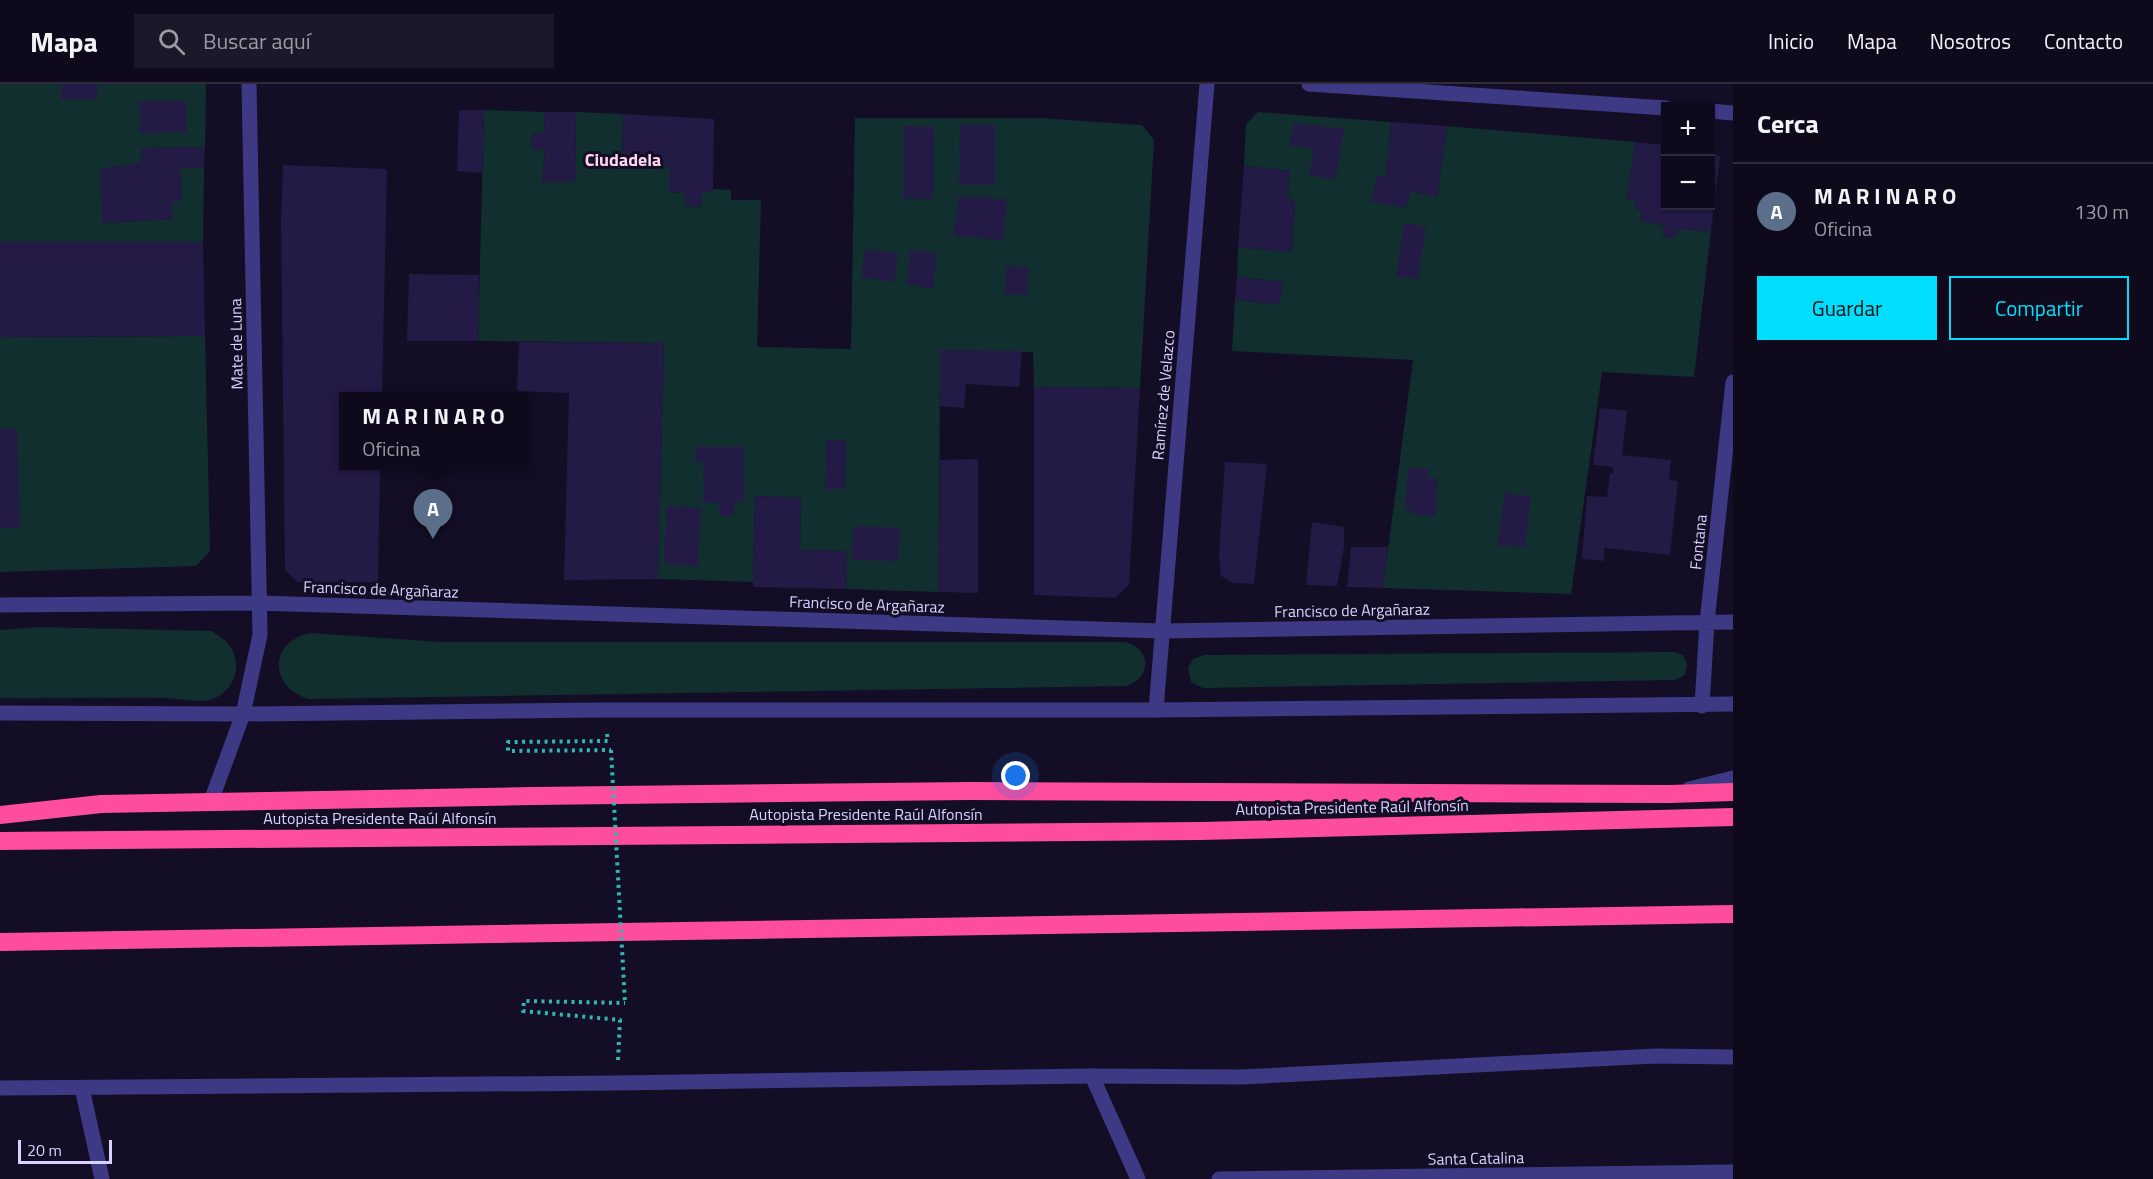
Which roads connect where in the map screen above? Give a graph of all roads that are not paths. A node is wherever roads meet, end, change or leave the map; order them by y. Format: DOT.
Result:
graph roads {
  1 [pos="249,84"];
  2 [pos="1207,84"];
  3 [pos="1309,84"];
  4 [pos="1661,108"];
  5 [pos="1715,111"];
  6 [pos="1733,113"];
  7 [pos="1733,382"];
  8 [pos="259,603"];
  9 [pos="0,605"];
  10 [pos="1707,622"];
  11 [pos="1733,622"];
  12 [pos="1162,631"];
  13 [pos="1733,704"];
  14 [pos="1702,706"];
  15 [pos="1156,710"];
  16 [pos="0,713"];
  17 [pos="243,714"];
  18 [pos="1733,778"];
  19 [pos="1733,792"];
  20 [pos="1670,794"];
  21 [pos="211,801"];
  22 [pos="0,815"];
  23 [pos="1733,817"];
  24 [pos="0,841"];
  25 [pos="1733,914"];
  26 [pos="0,942"];
  27 [pos="1733,1057"];
  28 [pos="1092,1076"];
  29 [pos="0,1088"];
  30 [pos="82,1088"];
  31 [pos="1733,1172"];
  32 [pos="1605,1177"];
  33 [pos="102,1179"];
  34 [pos="1137,1179"];
  35 [pos="1219,1179"];
  1 -- 8 [label="street, Mate de Luna"];
  2 -- 12 [label="street, Ramírez de Velazco"];
  3 -- 4 [label="street"];
  5 -- 6 [label="street"];
  7 -- 10 [label="street, Fontana"];
  8 -- 9 [label="street, Francisco de Argañaraz"];
  8 -- 12 [label="street, Francisco de Argañaraz"];
  8 -- 17 [label="street, Mate de Luna"];
  10 -- 11 [label="street, Francisco de Argañaraz"];
  10 -- 12 [label="street, Francisco de Argañaraz"];
  10 -- 14 [label="street, Fontana"];
  12 -- 15 [label="street, Ramírez de Velazco"];
  13 -- 14 [label="street"];
  14 -- 15 [label="street"];
  15 -- 17 [label="street"];
  16 -- 17 [label="street"];
  17 -- 21 [label="street, Mate de Luna"];
  18 -- 20 [label="street"];
  19 -- 20 [label="highway"];
  20 -- 21 [label="highway"];
  21 -- 22 [label="highway"];
  23 -- 24 [label="highway, Autopista Presidente Raúl Alfonsín"];
  25 -- 26 [label="highway"];
  27 -- 28 [label="street"];
  28 -- 30 [label="street"];
  28 -- 34 [label="street"];
  29 -- 30 [label="street"];
  30 -- 33 [label="street"];
  31 -- 32 [label="street, Santa Catalina"];
  32 -- 35 [label="street, Santa Catalina"];
}
